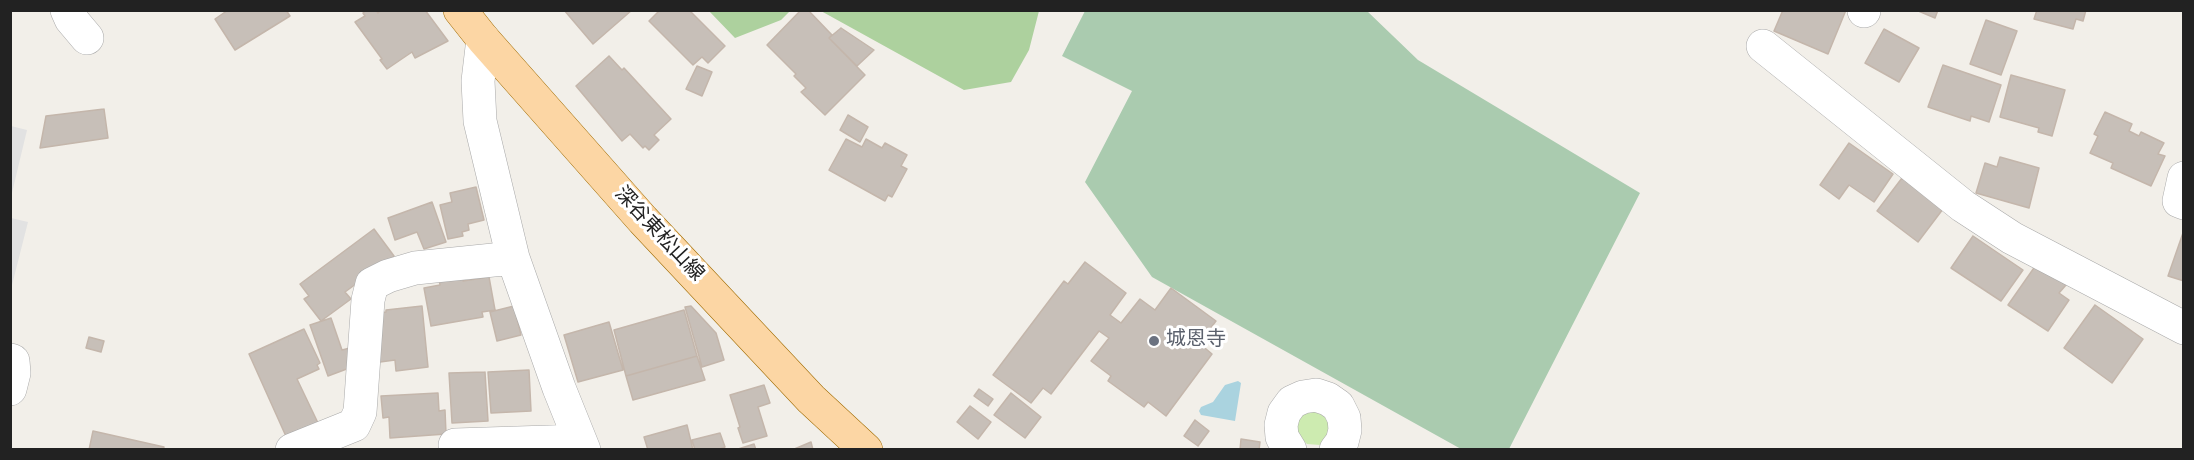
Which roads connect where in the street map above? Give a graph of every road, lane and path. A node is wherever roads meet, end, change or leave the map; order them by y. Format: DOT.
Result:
graph roads {
  1 [pos="67,10"];
  2 [pos="460,10"];
  3 [pos="87,38"];
  4 [pos="483,39"];
  5 [pos="1763,46"];
  6 [pos="2184,178"];
  7 [pos="2184,203"];
  8 [pos="513,258"];
  9 [pos="2184,328"];
  10 [pos="10,360"];
  11 [pos="10,389"];
  12 [pos="582,445"];
  13 [pos="455,446"];
  14 [pos="292,450"];
  15 [pos="866,450"];
  16 [pos="1290,450"];
  17 [pos="1336,450"];
  1 -- 3 [label="street"];
  2 -- 4 [label="main road, 深谷東松山線"];
  4 -- 8 [label="street"];
  4 -- 15 [label="main road, 深谷東松山線"];
  5 -- 9 [label="street"];
  6 -- 7 [label="street"];
  8 -- 12 [label="street"];
  8 -- 14 [label="street"];
  10 -- 11 [label="street"];
  12 -- 13 [label="street"];
  16 -- 17 [label="street"];
}
